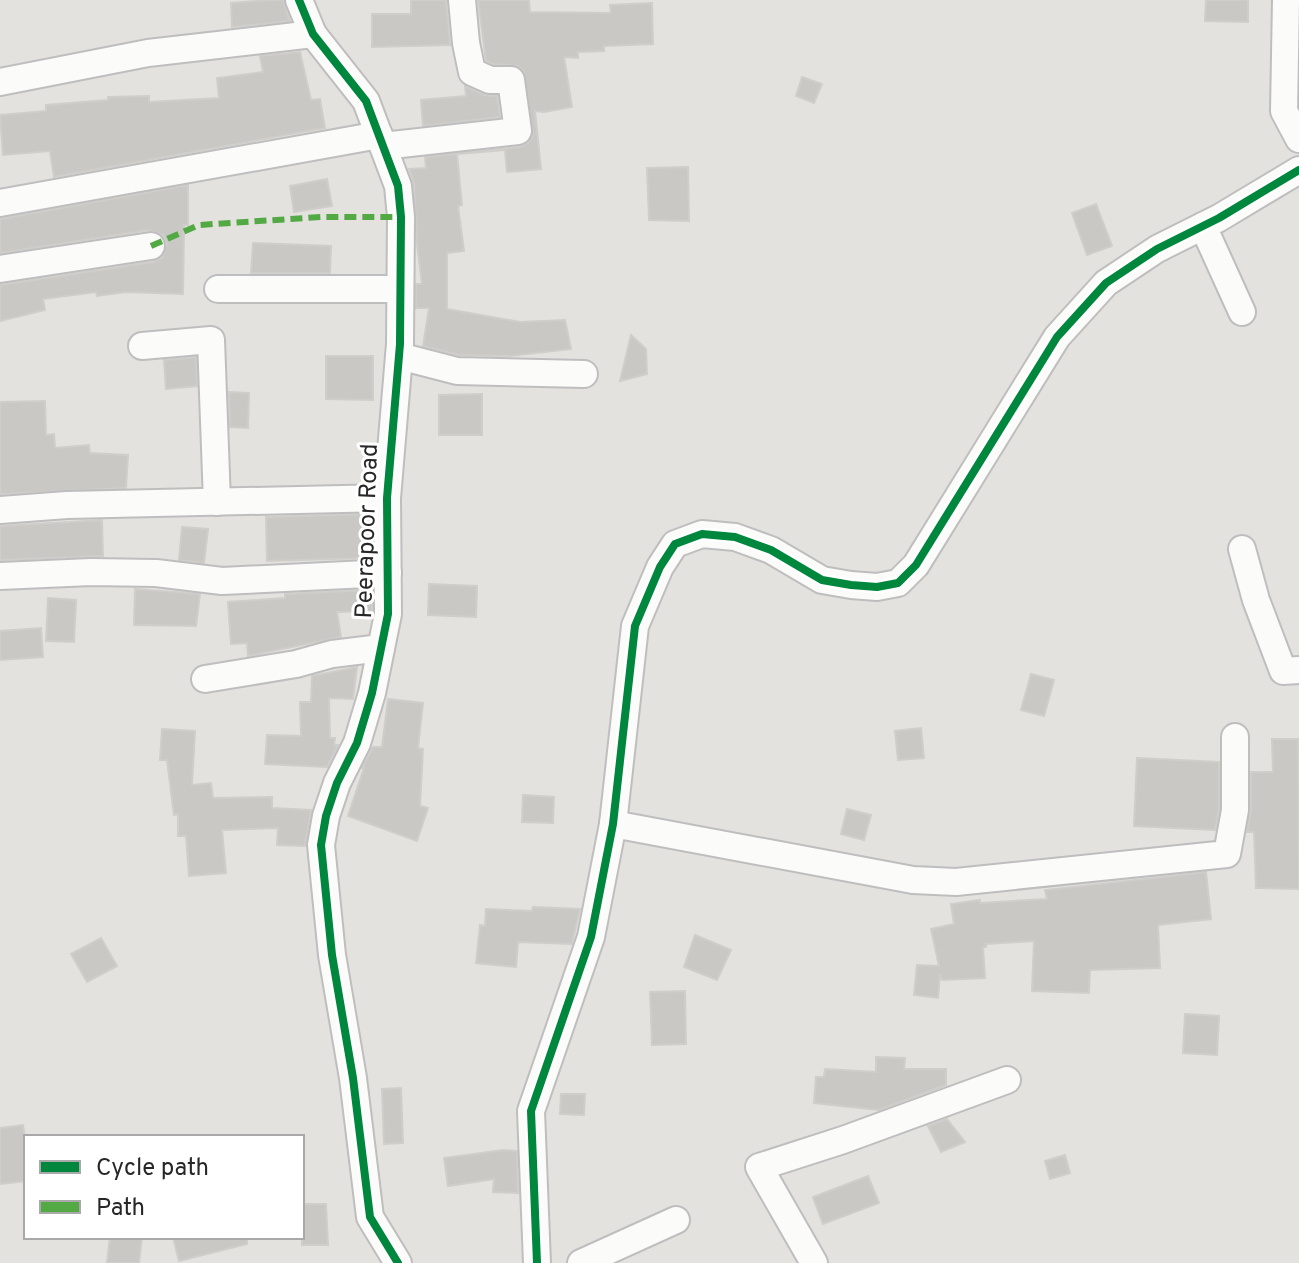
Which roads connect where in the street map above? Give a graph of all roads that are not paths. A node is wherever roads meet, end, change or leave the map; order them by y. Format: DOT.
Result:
graph roads {
  1 [pos="301,0"];
  2 [pos="462,0"];
  3 [pos="1286,0"];
  4 [pos="313,34"];
  5 [pos="0,82"];
  6 [pos="1299,139"];
  7 [pos="381,140"];
  8 [pos="1299,170"];
  9 [pos="0,203"];
  10 [pos="1203,226"];
  11 [pos="151,246"];
  12 [pos="0,269"];
  13 [pos="218,289"];
  14 [pos="400,289"];
  15 [pos="1242,312"];
  16 [pos="142,346"];
  17 [pos="399,356"];
  18 [pos="584,374"];
  19 [pos="387,498"];
  20 [pos="217,502"];
  21 [pos="0,510"];
  22 [pos="1242,549"];
  23 [pos="388,573"];
  24 [pos="0,576"];
  25 [pos="381,648"];
  26 [pos="1299,670"];
  27 [pos="205,679"];
  28 [pos="1235,737"];
  29 [pos="613,824"];
  30 [pos="1007,1080"];
  31 [pos="676,1220"];
  32 [pos="398,1263"];
  33 [pos="537,1263"];
  34 [pos="581,1263"];
  35 [pos="814,1263"];
  1 -- 4 [label="street, Peerapoor Road"];
  2 -- 7 [label="street"];
  3 -- 6 [label="street"];
  4 -- 5 [label="street"];
  4 -- 7 [label="street, Peerapoor Road"];
  7 -- 9 [label="street"];
  7 -- 14 [label="street, Peerapoor Road"];
  8 -- 10 [label="street"];
  10 -- 15 [label="street"];
  10 -- 29 [label="street"];
  11 -- 12 [label="street"];
  13 -- 14 [label="street"];
  14 -- 17 [label="street, Peerapoor Road"];
  16 -- 20 [label="street"];
  17 -- 18 [label="street"];
  17 -- 19 [label="street, Peerapoor Road"];
  19 -- 20 [label="street"];
  19 -- 23 [label="street, Peerapoor Road"];
  20 -- 21 [label="street"];
  22 -- 26 [label="street"];
  23 -- 24 [label="street"];
  23 -- 25 [label="street, Peerapoor Road"];
  25 -- 27 [label="street"];
  25 -- 32 [label="street, Peerapoor Road"];
  28 -- 29 [label="street"];
  29 -- 33 [label="street"];
  30 -- 35 [label="street"];
  31 -- 34 [label="street"];
}
